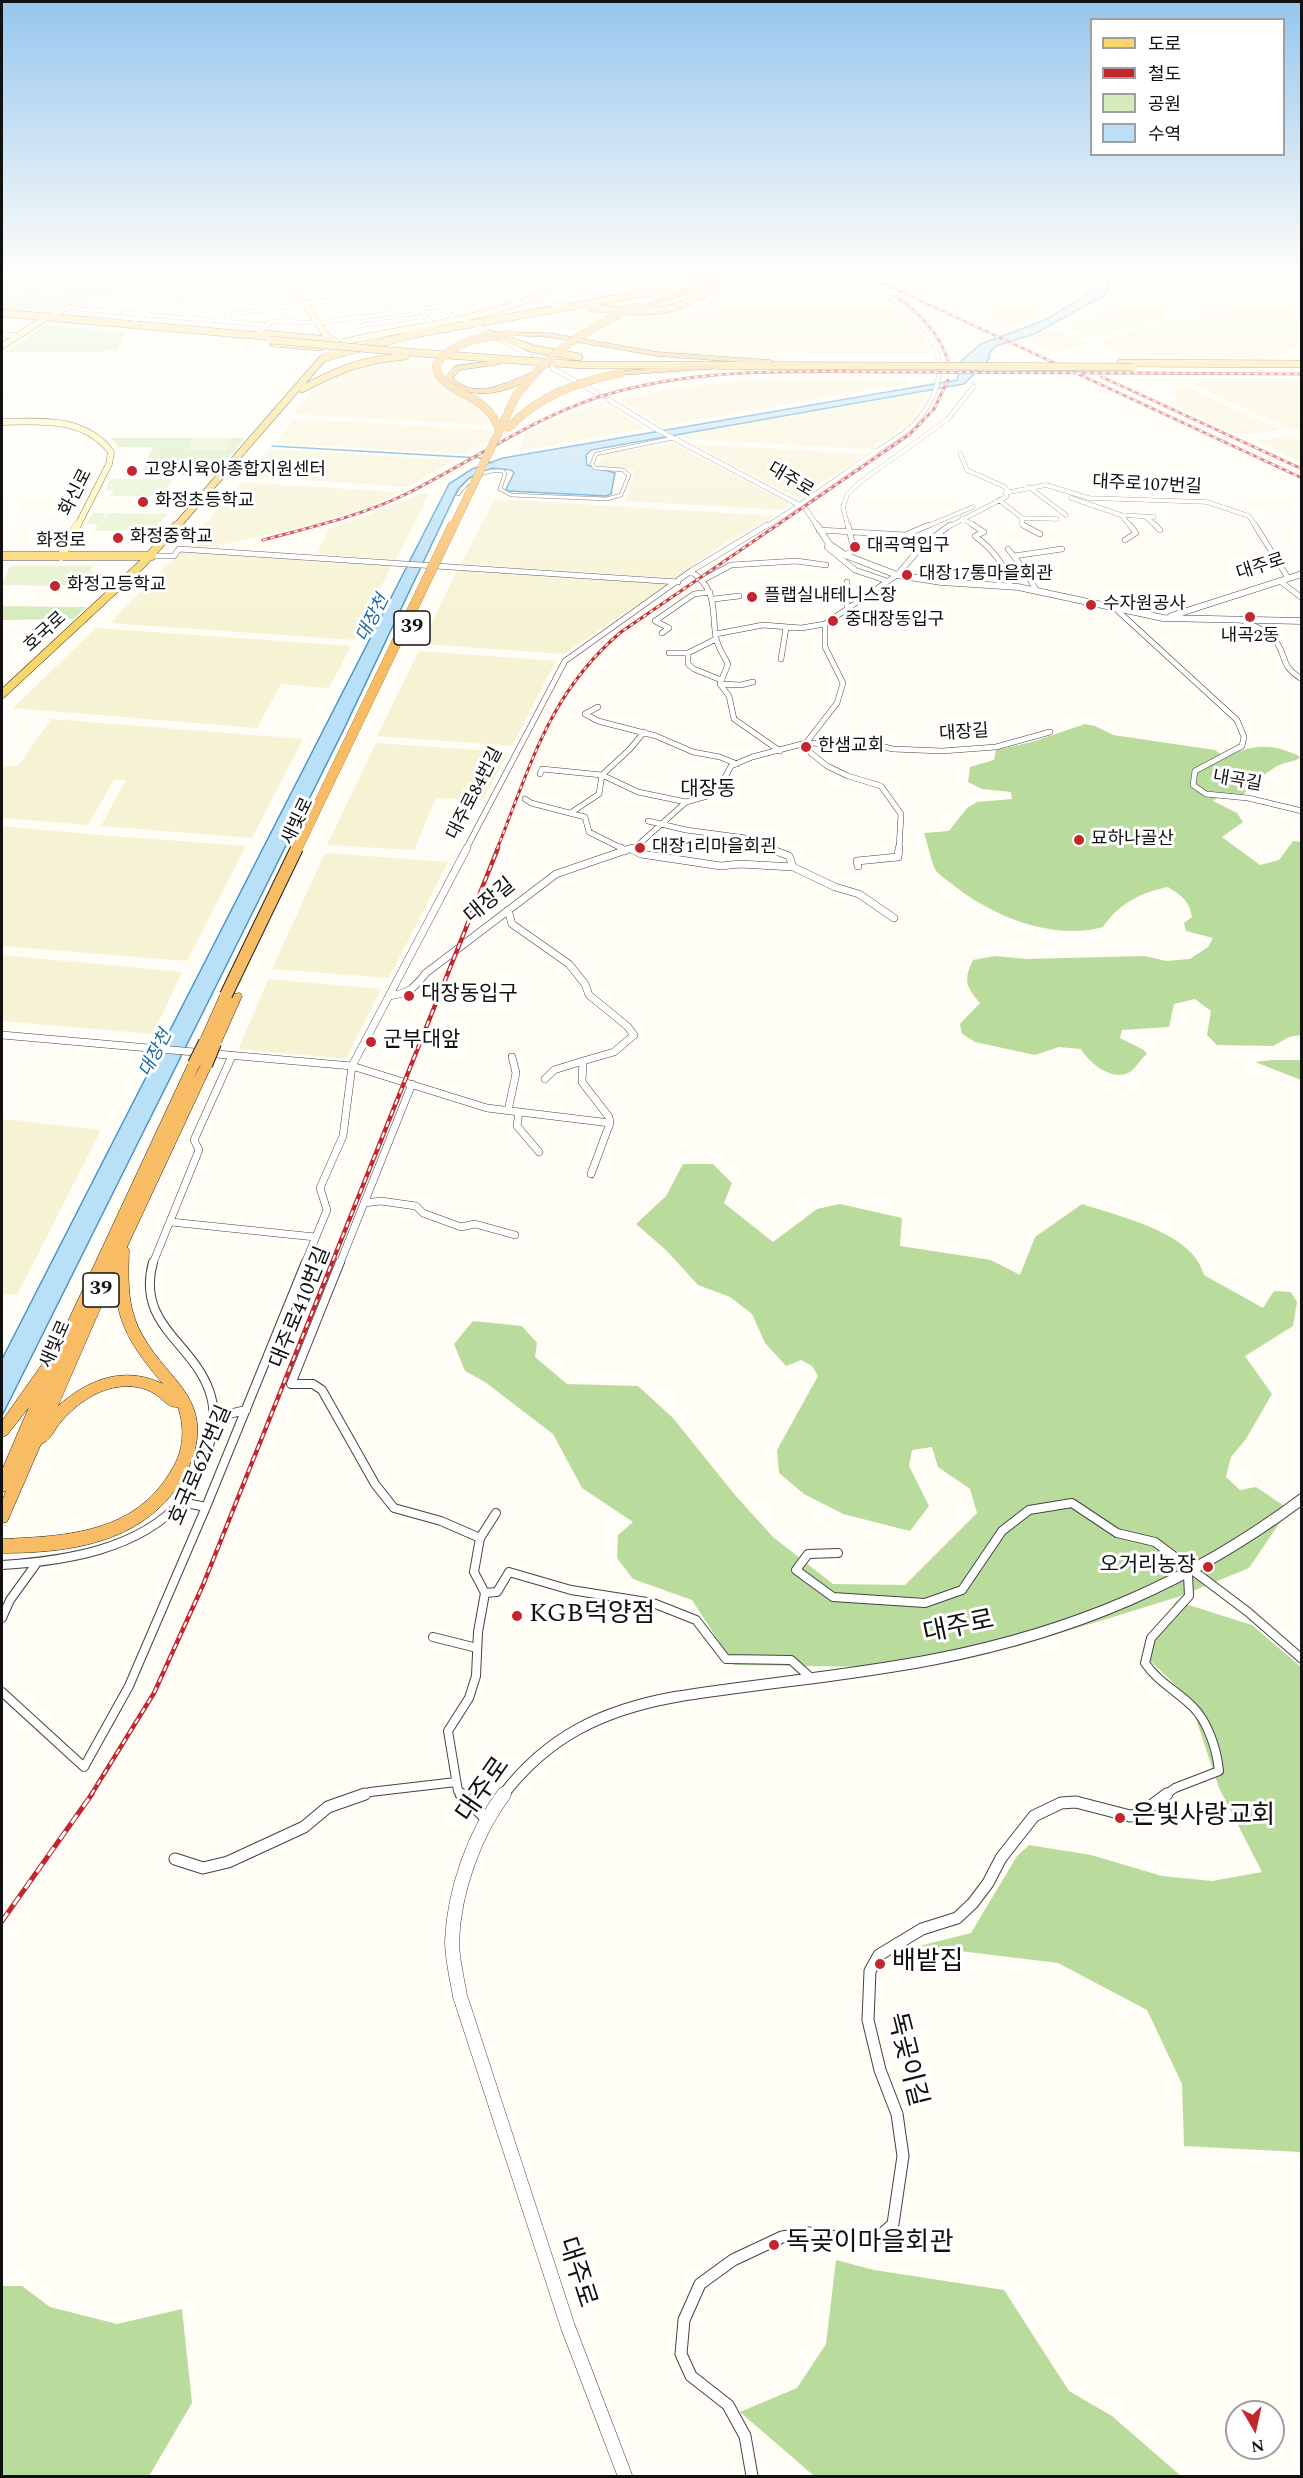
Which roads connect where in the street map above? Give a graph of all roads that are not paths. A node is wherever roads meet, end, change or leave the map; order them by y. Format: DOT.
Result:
graph roads {
  1 [pos="298,391"];
  2 [pos="458,391"];
  3 [pos="520,391"];
  4 [pos="527,391"];
  5 [pos="558,391"];
  6 [pos="593,391"];
  7 [pos="936,391"];
  8 [pos="970,391"];
  9 [pos="597,393"];
  10 [pos="609,400"];
  11 [pos="2,422"];
  12 [pos="503,429"];
  13 [pos="672,437"];
  14 [pos="960,453"];
  15 [pos="1042,485"];
  16 [pos="1029,487"];
  17 [pos="1008,491"];
  18 [pos="458,494"];
  19 [pos="999,500"];
  20 [pos="798,504"];
  21 [pos="1016,513"];
  22 [pos="1066,515"];
  23 [pos="1121,515"];
  24 [pos="1009,516"];
  25 [pos="1146,517"];
  26 [pos="1154,517"];
  27 [pos="1022,518"];
  28 [pos="962,519"];
  29 [pos="1057,519"];
  30 [pos="819,530"];
  31 [pos="1160,530"];
  32 [pos="850,532"];
  33 [pos="1040,534"];
  34 [pos="1125,540"];
  35 [pos="1047,545"];
  36 [pos="832,546"];
  37 [pos="853,547"];
  38 [pos="1008,549"];
  39 [pos="1062,549"];
  40 [pos="1051,552"];
  41 [pos="845,555"];
  42 [pos="2,556"];
  43 [pos="61,556"];
  44 [pos="153,556"];
  45 [pos="1014,556"];
  46 [pos="860,562"];
  47 [pos="826,565"];
  48 [pos="691,571"];
  49 [pos="1302,574"];
  50 [pos="897,575"];
  51 [pos="1288,578"];
  52 [pos="703,580"];
  53 [pos="887,581"];
  54 [pos="1280,581"];
  55 [pos="678,582"];
  56 [pos="847,582"];
  57 [pos="1010,586"];
  58 [pos="1036,590"];
  59 [pos="710,592"];
  60 [pos="739,596"];
  61 [pos="1302,598"];
  62 [pos="714,599"];
  63 [pos="847,607"];
  64 [pos="1118,610"];
  65 [pos="1163,618"];
  66 [pos="1242,620"];
  67 [pos="1302,621"];
  68 [pos="825,624"];
  69 [pos="786,628"];
  70 [pos="662,633"];
  71 [pos="716,636"];
  72 [pos="669,653"];
  73 [pos="688,653"];
  74 [pos="781,659"];
  75 [pos="1302,679"];
  76 [pos="721,682"];
  77 [pos="753,682"];
  78 [pos="2,694"];
  79 [pos="2,700"];
  80 [pos="598,707"];
  81 [pos="644,732"];
  82 [pos="1050,732"];
  83 [pos="803,744"];
  84 [pos="780,751"];
  85 [pos="737,764"];
  86 [pos="540,774"];
  87 [pos="602,776"];
  88 [pos="525,799"];
  89 [pos="686,802"];
  90 [pos="1302,811"];
  91 [pos="572,812"];
  92 [pos="648,821"];
  93 [pos="663,823"];
  94 [pos="628,850"];
  95 [pos="858,866"];
  96 [pos="793,867"];
  97 [pos="508,910"];
  98 [pos="894,918"];
  99 [pos="389,996"];
  100 [pos="2,1035"];
  101 [pos="232,1056"];
  102 [pos="512,1057"];
  103 [pos="197,1060"];
  104 [pos="583,1061"];
  105 [pos="352,1066"];
  106 [pos="545,1079"];
  107 [pos="412,1084"];
  108 [pos="508,1111"];
  109 [pos="519,1112"];
  110 [pos="610,1122"];
  111 [pos="539,1152"];
  112 [pos="591,1174"];
  113 [pos="364,1203"];
  114 [pos="171,1222"];
  115 [pos="515,1235"];
  116 [pos="315,1237"];
  117 [pos="123,1240"];
  118 [pos="66,1340"];
  119 [pos="246,1410"];
  120 [pos="216,1417"];
  121 [pos="2,1431"];
  122 [pos="28,1454"];
  123 [pos="2,1486"];
  124 [pos="1302,1499"];
  125 [pos="182,1502"];
  126 [pos="206,1507"];
  127 [pos="496,1513"];
  128 [pos="2,1517"];
  129 [pos="480,1538"];
  130 [pos="2,1540"];
  131 [pos="2,1546"];
  132 [pos="838,1553"];
  133 [pos="36,1564"];
  134 [pos="2,1565"];
  135 [pos="1191,1572"];
  136 [pos="485,1593"];
  137 [pos="2,1618"];
  138 [pos="433,1637"];
  139 [pos="477,1648"];
  140 [pos="1302,1659"];
  141 [pos="810,1677"];
  142 [pos="2,1692"];
  143 [pos="456,1782"];
  144 [pos="487,1819"];
  145 [pos="175,1859"];
  146 [pos="624,2476"];
  147 [pos="752,2476"];
  1 -- 44 [label="main road, 호국로"];
  2 -- 12 [label="highway, bridge"];
  3 -- 12 [label="highway, 새빛로 / 39, bridge"];
  4 -- 12 [label="highway, 새빛로 / 39, bridge"];
  5 -- 12 [label="highway, bridge"];
  6 -- 9 [label="street"];
  7 -- 20 [label="street, 대주로84번길"];
  8 -- 32 [label="street"];
  10 -- 13 [label="street, 대주로"];
  11 -- 43 [label="main road, 화신로"];
  12 -- 103 [label="highway, 새빛로 / 39, bridge"];
  13 -- 18 [label="street"];
  13 -- 20 [label="street, 대주로"];
  14 -- 17 [label="street"];
  15 -- 16 [label="street, 대주로107번길"];
  15 -- 23 [label="street, 대주로107번길"];
  15 -- 51 [label="street, 대주로107번길"];
  16 -- 17 [label="street, 대주로107번길"];
  16 -- 22 [label="street"];
  17 -- 19 [label="street"];
  17 -- 32 [label="street, 대주로107번길"];
  19 -- 21 [label="street"];
  19 -- 28 [label="street"];
  20 -- 30 [label="street, 대주로"];
  20 -- 48 [label="street, 대주로84번길"];
  21 -- 24 [label="street"];
  21 -- 27 [label="street"];
  23 -- 25 [label="street, 대주로107번길"];
  23 -- 34 [label="street, 대주로107번길"];
  25 -- 26 [label="street, 대주로107번길"];
  25 -- 31 [label="street, 대주로107번길"];
  27 -- 29 [label="street"];
  27 -- 33 [label="street"];
  28 -- 50 [label="street"];
  28 -- 57 [label="street"];
  30 -- 32 [label="street, 대주로107번길"];
  30 -- 36 [label="street, 대주로"];
  32 -- 37 [label="street"];
  35 -- 40 [label="street"];
  36 -- 37 [label="street"];
  36 -- 41 [label="street, 대주로"];
  36 -- 53 [label="street"];
  37 -- 41 [label="street"];
  37 -- 46 [label="street"];
  38 -- 45 [label="street"];
  39 -- 40 [label="street"];
  40 -- 45 [label="street"];
  41 -- 46 [label="street, 대주로"];
  42 -- 43 [label="main road, 화정로"];
  43 -- 44 [label="main road, 화정로"];
  44 -- 55 [label="street"];
  44 -- 78 [label="main road, 호국로"];
  44 -- 79 [label="main road, 호국로"];
  45 -- 58 [label="street"];
  46 -- 50 [label="street, 대주로"];
  47 -- 52 [label="street"];
  48 -- 52 [label="street"];
  48 -- 55 [label="street, 대주로84번길"];
  49 -- 51 [label="street, 대주로"];
  50 -- 53 [label="street"];
  50 -- 57 [label="street, 대주로"];
  51 -- 54 [label="street, 대주로"];
  52 -- 59 [label="street"];
  53 -- 63 [label="street"];
  54 -- 61 [label="street"];
  54 -- 65 [label="street, 대주로"];
  55 -- 99 [label="street, 대주로84번길"];
  56 -- 63 [label="street"];
  57 -- 58 [label="street, 대주로"];
  58 -- 64 [label="street, 대주로"];
  59 -- 62 [label="street"];
  59 -- 70 [label="street"];
  60 -- 62 [label="street"];
  62 -- 71 [label="street"];
  63 -- 68 [label="street"];
  64 -- 65 [label="street, 대주로"];
  64 -- 90 [label="street, 내곡길"];
  65 -- 66 [label="street, 대주로"];
  66 -- 67 [label="street, 대주로"];
  66 -- 75 [label="street"];
  68 -- 69 [label="street"];
  68 -- 83 [label="street"];
  69 -- 71 [label="street"];
  69 -- 74 [label="street"];
  71 -- 73 [label="street"];
  71 -- 76 [label="street"];
  72 -- 73 [label="street"];
  73 -- 76 [label="street"];
  76 -- 77 [label="street"];
  76 -- 84 [label="street"];
  80 -- 81 [label="street"];
  81 -- 85 [label="street"];
  81 -- 87 [label="street"];
  82 -- 83 [label="street, 대장길"];
  83 -- 84 [label="street, 대장길"];
  83 -- 95 [label="street"];
  84 -- 85 [label="street, 대장길"];
  85 -- 89 [label="street, 대장길"];
  86 -- 87 [label="street"];
  87 -- 89 [label="street"];
  87 -- 91 [label="street"];
  88 -- 91 [label="street"];
  89 -- 93 [label="street, 대장길"];
  91 -- 94 [label="street"];
  92 -- 93 [label="street"];
  93 -- 94 [label="street, 대장길"];
  93 -- 96 [label="street"];
  94 -- 96 [label="street"];
  94 -- 97 [label="street, 대장길"];
  96 -- 98 [label="street"];
  97 -- 99 [label="street, 대장길"];
  97 -- 104 [label="street"];
  99 -- 105 [label="street, 대주로84번길"];
  100 -- 103 [label="street"];
  101 -- 103 [label="street"];
  101 -- 105 [label="street"];
  101 -- 114 [label="street"];
  102 -- 108 [label="street"];
  103 -- 117 [label="highway, 새빛로 / 39"];
  103 -- 118 [label="highway, 새빛로 / 39"];
  104 -- 106 [label="street"];
  104 -- 110 [label="street"];
  105 -- 107 [label="street"];
  105 -- 116 [label="street, 호국로627번길"];
  107 -- 108 [label="street"];
  107 -- 113 [label="street, 대주로410번길"];
  108 -- 109 [label="street"];
  109 -- 110 [label="street"];
  109 -- 111 [label="street"];
  110 -- 112 [label="street"];
  113 -- 115 [label="street"];
  113 -- 129 [label="street, 대주로410번길"];
  114 -- 116 [label="street"];
  114 -- 120 [label="street"];
  116 -- 119 [label="street, 호국로627번길"];
  117 -- 122 [label="highway, 새빛로 / 39"];
  117 -- 131 [label="highway"];
  118 -- 121 [label="highway"];
  118 -- 123 [label="highway, 새빛로 / 39"];
  119 -- 120 [label="street"];
  119 -- 126 [label="street, 호국로627번길"];
  120 -- 125 [label="street"];
  122 -- 128 [label="highway, 새빛로 / 39"];
  122 -- 130 [label="highway"];
  124 -- 135 [label="street, 대주로"];
  125 -- 126 [label="street"];
  125 -- 133 [label="street"];
  126 -- 142 [label="street, 호국로627번길"];
  127 -- 129 [label="street"];
  129 -- 136 [label="street"];
  132 -- 135 [label="street, 대주로"];
  133 -- 134 [label="street"];
  133 -- 137 [label="street"];
  135 -- 140 [label="street, 대주로"];
  135 -- 141 [label="street, 대주로"];
  135 -- 147 [label="street, 독곶이길"];
  136 -- 139 [label="street"];
  136 -- 141 [label="street"];
  138 -- 139 [label="street"];
  139 -- 143 [label="street"];
  141 -- 144 [label="street, 대주로"];
  143 -- 144 [label="street"];
  143 -- 145 [label="street"];
  144 -- 146 [label="street, 대주로"];
}
